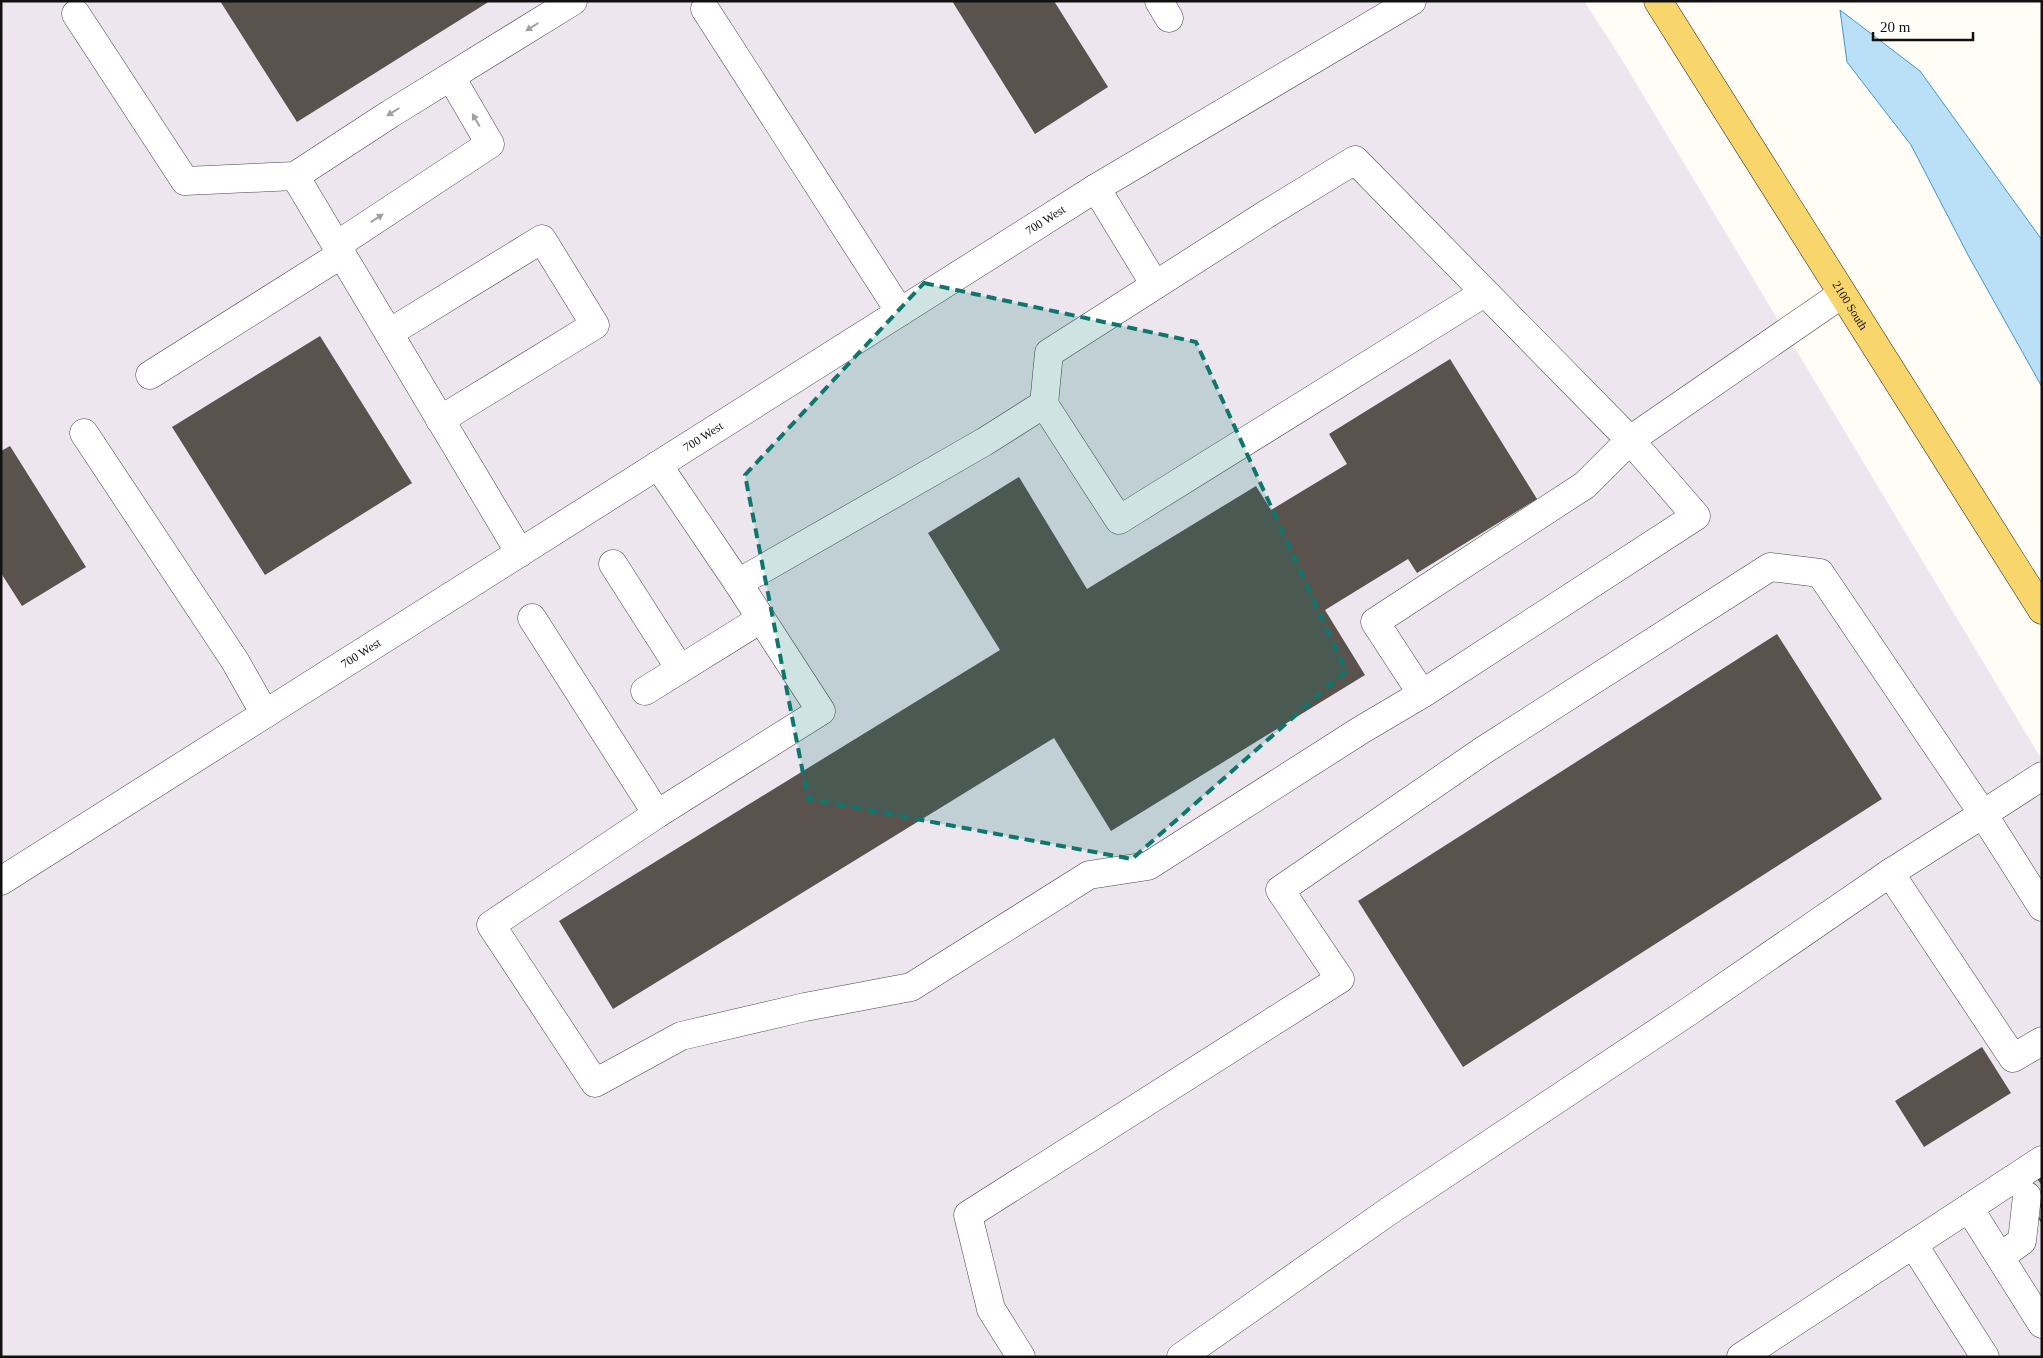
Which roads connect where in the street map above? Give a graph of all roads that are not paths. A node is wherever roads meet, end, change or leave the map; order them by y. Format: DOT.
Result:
graph roads {
  1 [pos="573,1"];
  2 [pos="1412,1"];
  3 [pos="1658,1"];
  4 [pos="705,9"];
  5 [pos="1375,10"];
  6 [pos="76,14"];
  7 [pos="451,76"];
  8 [pos="295,176"];
  9 [pos="1096,188"];
  10 [pos="339,249"];
  11 [pos="1155,285"];
  12 [pos="1484,293"];
  13 [pos="1842,294"];
  14 [pos="900,312"];
  15 [pos="389,333"];
  16 [pos="150,375"];
  17 [pos="1044,404"];
  18 [pos="440,420"];
  19 [pos="84,433"];
  20 [pos="1630,440"];
  21 [pos="658,465"];
  22 [pos="520,553"];
  23 [pos="613,564"];
  24 [pos="738,583"];
  25 [pos="2042,610"];
  26 [pos="532,618"];
  27 [pos="761,619"];
  28 [pos="680,669"];
  29 [pos="645,691"];
  30 [pos="1422,694"];
  31 [pos="265,714"];
  32 [pos="2042,776"];
  33 [pos="657,814"];
  34 [pos="1983,814"];
  35 [pos="1890,873"];
  36 [pos="1,881"];
  37 [pos="2042,906"];
  38 [pos="2042,1041"];
  39 [pos="2042,1160"];
  40 [pos="1969,1208"];
  41 [pos="2034,1227"];
  42 [pos="1913,1244"];
  43 [pos="2000,1257"];
  44 [pos="2042,1324"];
  45 [pos="1021,1357"];
  46 [pos="1181,1357"];
  47 [pos="1741,1357"];
  48 [pos="1985,1357"];
  1 -- 7 [label="street, one-way"];
  2 -- 5 [label="street, 700 West"];
  3 -- 13 [label="main road, 2100 South"];
  4 -- 14 [label="street"];
  5 -- 9 [label="street, 700 West"];
  6 -- 8 [label="street"];
  7 -- 8 [label="street, one-way"];
  10 -- 7 [label="street, one-way"];
  8 -- 10 [label="street"];
  9 -- 11 [label="street"];
  9 -- 14 [label="street, 700 West"];
  10 -- 15 [label="street"];
  10 -- 16 [label="street"];
  11 -- 12 [label="street"];
  11 -- 17 [label="street"];
  12 -- 17 [label="street"];
  12 -- 20 [label="street"];
  13 -- 20 [label="street"];
  13 -- 25 [label="main road, 2100 South"];
  14 -- 21 [label="street, 700 West"];
  15 -- 18 [label="street"];
  15 -- 18 [label="street"];
  17 -- 24 [label="street"];
  18 -- 22 [label="street"];
  19 -- 31 [label="street"];
  20 -- 30 [label="street"];
  20 -- 30 [label="street"];
  21 -- 22 [label="street, 700 West"];
  21 -- 24 [label="street"];
  22 -- 31 [label="street, 700 West"];
  23 -- 28 [label="street"];
  24 -- 27 [label="street"];
  26 -- 33 [label="street"];
  27 -- 28 [label="street"];
  27 -- 33 [label="street"];
  28 -- 29 [label="street"];
  30 -- 33 [label="street"];
  31 -- 36 [label="street, 700 West"];
  32 -- 34 [label="street"];
  34 -- 35 [label="street"];
  34 -- 37 [label="street"];
  34 -- 45 [label="street"];
  35 -- 38 [label="street"];
  35 -- 46 [label="street"];
  39 -- 40 [label="street"];
  40 -- 42 [label="street"];
  40 -- 43 [label="street"];
  41 -- 43 [label="street"];
  42 -- 47 [label="street"];
  42 -- 48 [label="street"];
  43 -- 44 [label="street"];
}
